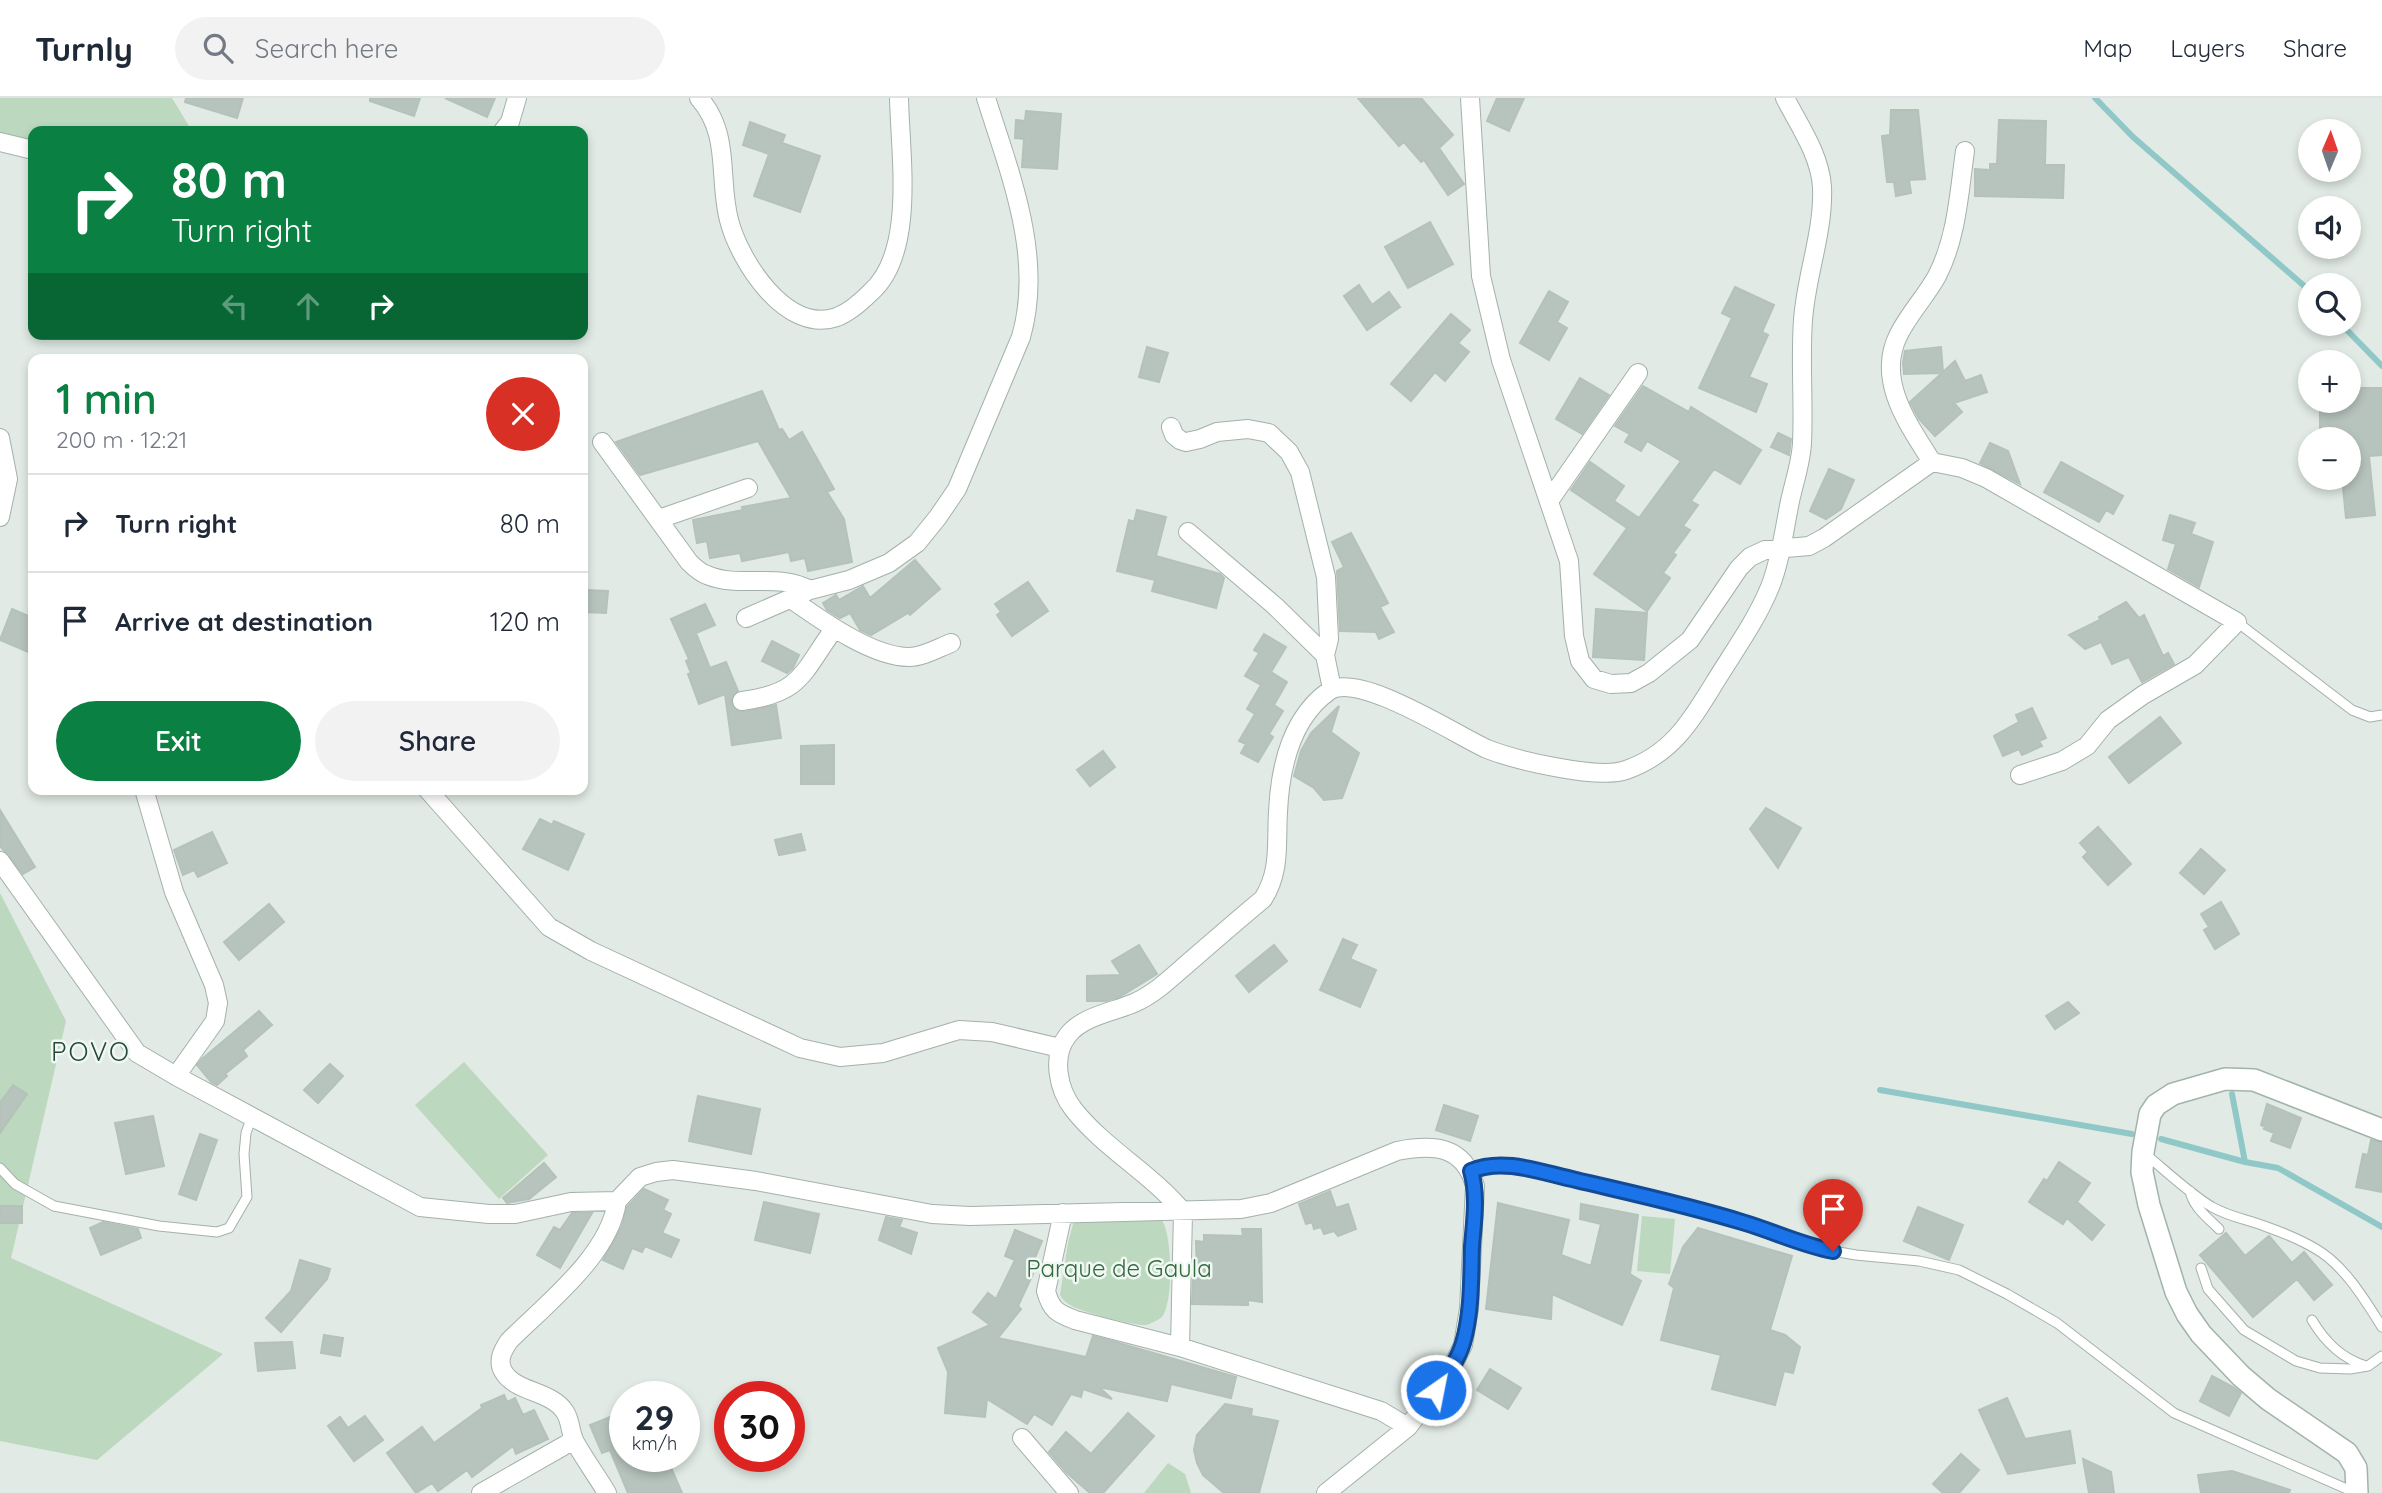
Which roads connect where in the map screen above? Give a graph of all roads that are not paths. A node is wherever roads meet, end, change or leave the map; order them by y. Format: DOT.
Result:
graph roads {
  1 [pos="517,98"];
  2 [pos="699,98"];
  3 [pos="899,98"];
  4 [pos="986,98"];
  5 [pos="1470,98"];
  6 [pos="1785,98"];
  7 [pos="507,126"];
  8 [pos="0,142"];
  9 [pos="28,149"];
  10 [pos="1965,151"];
  11 [pos="1638,373"];
  12 [pos="1171,426"];
  13 [pos="0,438"];
  14 [pos="602,442"];
  15 [pos="1932,463"];
  16 [pos="748,488"];
  17 [pos="1549,501"];
  18 [pos="0,517"];
  19 [pos="659,519"];
  20 [pos="1188,532"];
  21 [pos="1780,548"];
  22 [pos="810,590"];
  23 [pos="791,599"];
  24 [pos="746,618"];
  25 [pos="2237,622"];
  26 [pos="834,629"];
  27 [pos="951,643"];
  28 [pos="1325,655"];
  29 [pos="1332,688"];
  30 [pos="742,701"];
  31 [pos="2382,715"];
  32 [pos="2020,775"];
  33 [pos="146,795"];
  34 [pos="432,795"];
  35 [pos="0,861"];
  36 [pos="1060,1048"];
  37 [pos="176,1076"];
  38 [pos="252,1116"];
  39 [pos="2382,1130"];
  40 [pos="2143,1149"];
  41 [pos="0,1168"];
  42 [pos="1471,1171"];
  43 [pos="2190,1189"];
  44 [pos="617,1201"];
  45 [pos="1183,1212"];
  46 [pos="1062,1213"];
  47 [pos="2219,1228"];
  48 [pos="2201,1268"];
  49 [pos="2312,1320"];
  50 [pos="2382,1326"];
  51 [pos="1180,1347"];
  52 [pos="2382,1356"];
  53 [pos="2368,1366"];
  54 [pos="1408,1427"];
  55 [pos="1022,1438"];
  56 [pos="574,1440"];
  57 [pos="481,1493"];
  58 [pos="607,1493"];
  59 [pos="1069,1493"];
  60 [pos="1326,1493"];
  61 [pos="2356,1493"];
  1 -- 7 [label="street"];
  2 -- 3 [label="street"];
  4 -- 22 [label="street"];
  5 -- 17 [label="street"];
  6 -- 21 [label="street"];
  8 -- 9 [label="street"];
  10 -- 15 [label="street"];
  11 -- 17 [label="street"];
  12 -- 28 [label="street"];
  13 -- 18 [label="street"];
  14 -- 19 [label="street"];
  15 -- 21 [label="street"];
  15 -- 25 [label="street"];
  16 -- 19 [label="street"];
  17 -- 21 [label="street"];
  19 -- 22 [label="street"];
  20 -- 28 [label="street"];
  21 -- 29 [label="street"];
  22 -- 23 [label="street"];
  23 -- 24 [label="street"];
  23 -- 26 [label="street"];
  25 -- 31 [label="lane"];
  25 -- 32 [label="street"];
  26 -- 27 [label="street"];
  26 -- 30 [label="street"];
  28 -- 29 [label="street"];
  29 -- 36 [label="street"];
  33 -- 37 [label="street"];
  34 -- 36 [label="street"];
  35 -- 37 [label="street"];
  36 -- 45 [label="street"];
  37 -- 38 [label="street"];
  38 -- 41 [label="lane"];
  38 -- 44 [label="street"];
  39 -- 40 [label="main road"];
  40 -- 43 [label="lane"];
  40 -- 61 [label="main road"];
  42 -- 45 [label="street"];
  42 -- 54 [label="street"];
  42 -- 61 [label="lane"];
  43 -- 47 [label="lane"];
  43 -- 50 [label="lane"];
  44 -- 46 [label="street"];
  44 -- 56 [label="street"];
  45 -- 46 [label="street"];
  45 -- 51 [label="street"];
  46 -- 51 [label="street"];
  48 -- 53 [label="lane"];
  49 -- 53 [label="lane"];
  51 -- 54 [label="street"];
  52 -- 53 [label="lane"];
  54 -- 60 [label="street"];
  55 -- 59 [label="street"];
  56 -- 57 [label="street"];
  56 -- 58 [label="street"];
}
